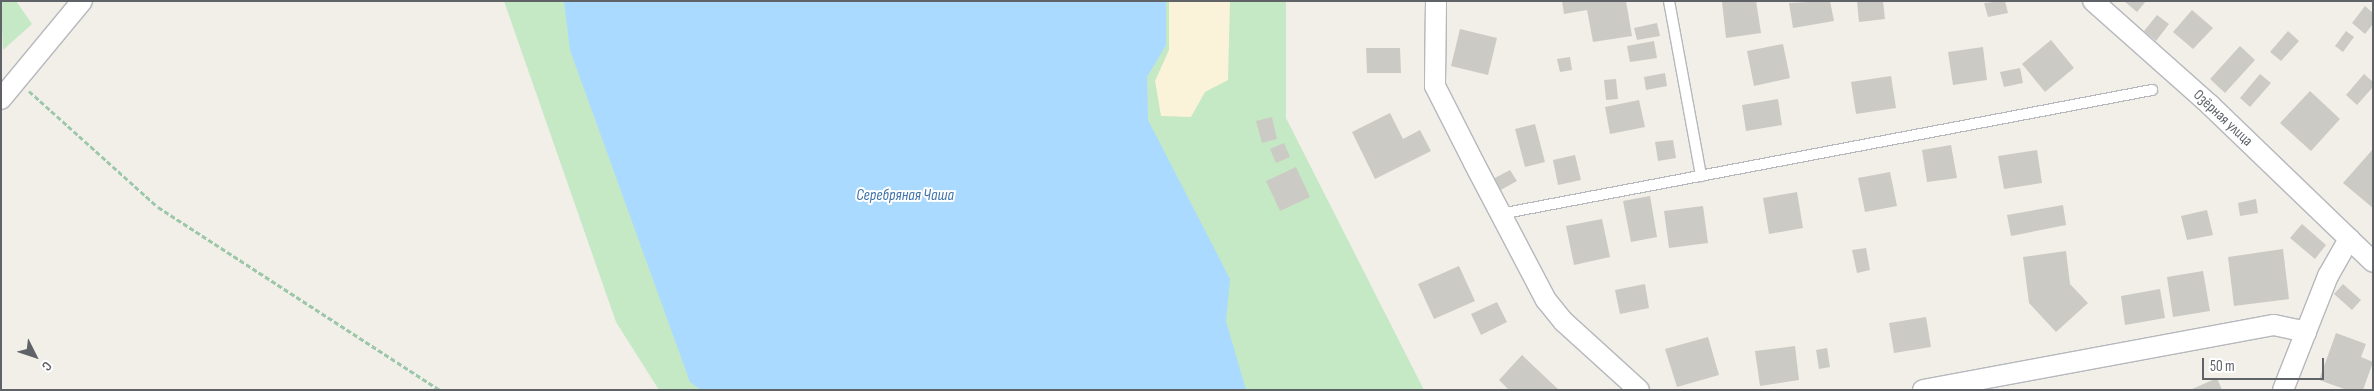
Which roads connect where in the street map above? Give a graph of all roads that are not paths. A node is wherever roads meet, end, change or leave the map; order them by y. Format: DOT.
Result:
graph roads {
  1 [pos="82,1"];
  2 [pos="1436,1"];
  3 [pos="1670,1"];
  4 [pos="2094,1"];
  5 [pos="2152,90"];
  6 [pos="1,99"];
  7 [pos="1701,176"];
  8 [pos="1500,214"];
  9 [pos="2349,240"];
  10 [pos="2373,262"];
  11 [pos="2306,332"];
  12 [pos="1638,390"];
  13 [pos="1923,390"];
  14 [pos="2283,390"];
  1 -- 6 [label="street"];
  2 -- 8 [label="street"];
  3 -- 7 [label="lane"];
  4 -- 9 [label="street, Озёрная улица"];
  5 -- 7 [label="lane"];
  7 -- 8 [label="lane"];
  8 -- 12 [label="street"];
  9 -- 10 [label="street, Озёрная улица"];
  9 -- 11 [label="street"];
  11 -- 13 [label="street"];
  11 -- 14 [label="street"];
}
